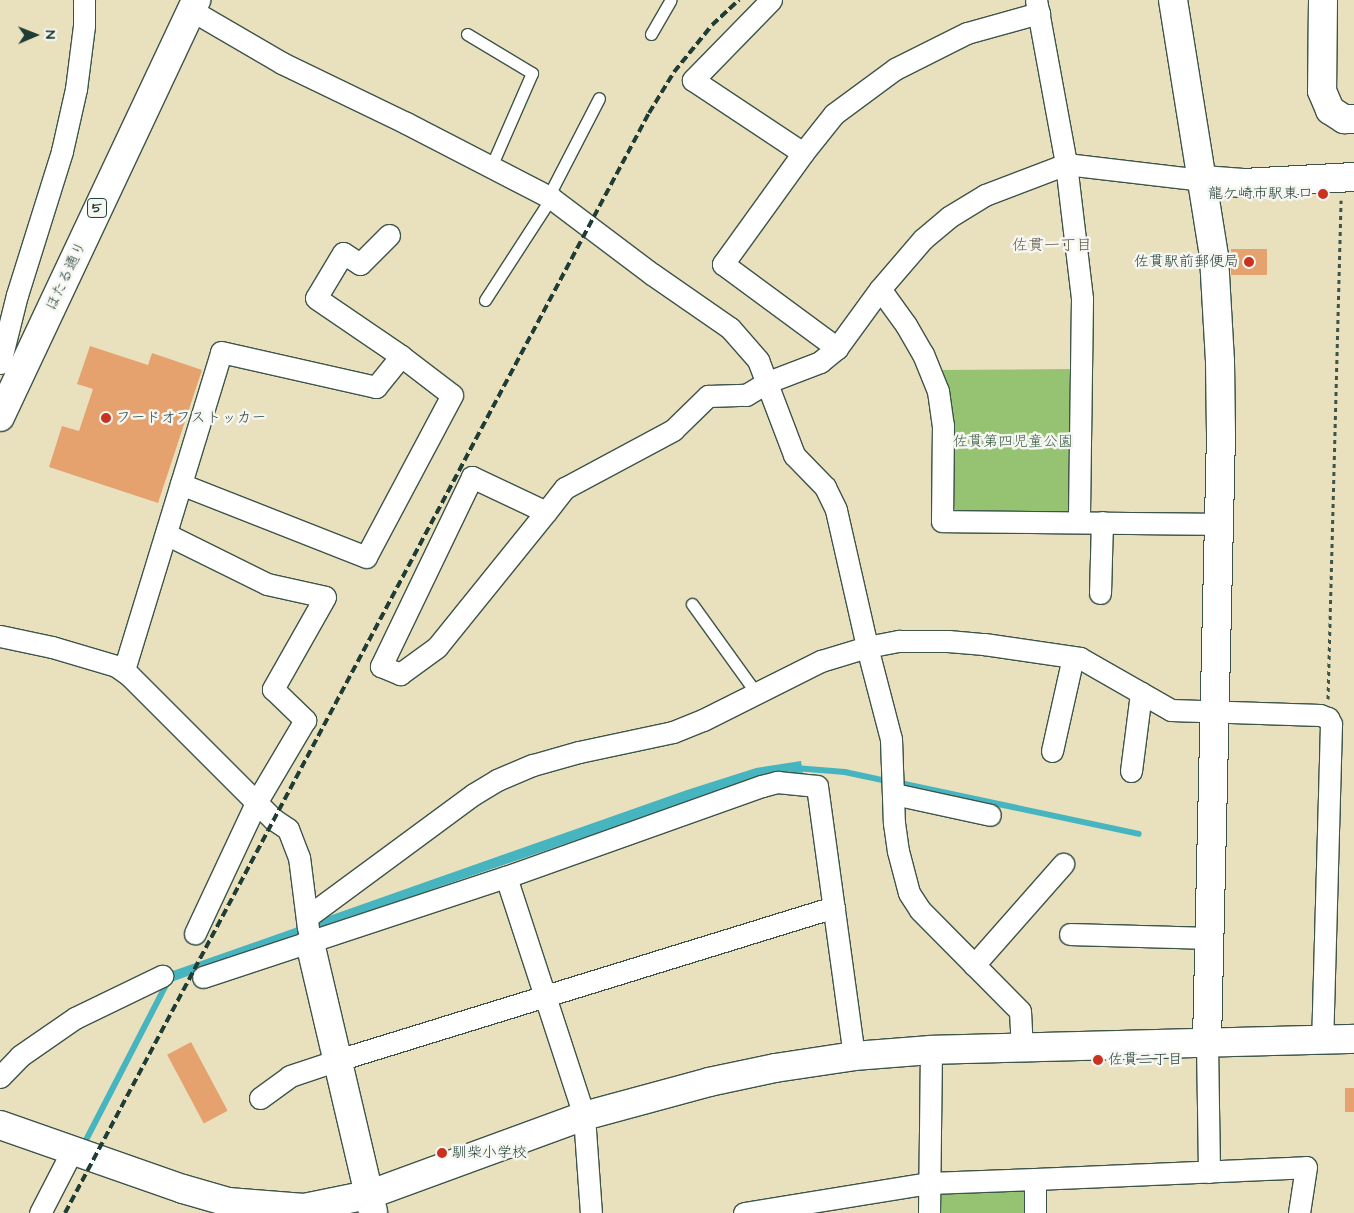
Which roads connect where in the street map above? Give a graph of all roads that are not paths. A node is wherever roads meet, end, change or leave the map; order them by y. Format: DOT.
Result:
graph roads {
  1 [pos="84,0"];
  2 [pos="671,0"];
  3 [pos="771,0"];
  4 [pos="1173,0"];
  5 [pos="1322,0"];
  6 [pos="194,5"];
  7 [pos="1038,7"];
  8 [pos="467,34"];
  9 [pos="651,34"];
  10 [pos="599,98"];
  11 [pos="1354,119"];
  12 [pos="803,153"];
  13 [pos="1066,164"];
  14 [pos="491,167"];
  15 [pos="1348,177"];
  16 [pos="1203,180"];
  17 [pos="549,197"];
  18 [pos="389,235"];
  19 [pos="880,289"];
  20 [pos="485,300"];
  21 [pos="836,348"];
  22 [pos="400,356"];
  23 [pos="0,363"];
  24 [pos="768,382"];
  25 [pos="0,417"];
  26 [pos="181,484"];
  27 [pos="546,512"];
  28 [pos="1079,522"];
  29 [pos="1102,522"];
  30 [pos="1219,524"];
  31 [pos="166,534"];
  32 [pos="1100,594"];
  33 [pos="692,604"];
  34 [pos="0,636"];
  35 [pos="867,647"];
  36 [pos="1073,657"];
  37 [pos="124,670"];
  38 [pos="1141,693"];
  39 [pos="756,694"];
  40 [pos="1216,712"];
  41 [pos="1052,751"];
  42 [pos="1130,771"];
  43 [pos="894,794"];
  44 [pos="256,803"];
  45 [pos="990,815"];
  46 [pos="1063,864"];
  47 [pos="506,877"];
  48 [pos="834,907"];
  49 [pos="195,933"];
  50 [pos="309,933"];
  51 [pos="1070,934"];
  52 [pos="1210,938"];
  53 [pos="974,965"];
  54 [pos="162,976"];
  55 [pos="204,977"];
  56 [pos="546,994"];
  57 [pos="1354,1039"];
  58 [pos="1322,1040"];
  59 [pos="1207,1043"];
  60 [pos="1022,1047"];
  61 [pos="931,1050"];
  62 [pos="854,1056"];
  63 [pos="338,1060"];
  64 [pos="0,1077"];
  65 [pos="260,1098"];
  66 [pos="584,1116"];
  67 [pos="0,1125"];
  68 [pos="78,1152"];
  69 [pos="1209,1172"];
  70 [pos="1034,1179"];
  71 [pos="930,1183"];
  72 [pos="371,1204"];
  73 [pos="229,1208"];
  74 [pos="796,1209"];
  75 [pos="40,1213"];
  76 [pos="591,1213"];
  77 [pos="744,1213"];
  78 [pos="928,1213"];
  79 [pos="1035,1213"];
  80 [pos="1299,1213"];
  1 -- 23 [label="street"];
  2 -- 9 [label="lane"];
  3 -- 12 [label="street"];
  4 -- 16 [label="street"];
  5 -- 11 [label="street"];
  6 -- 14 [label="street"];
  6 -- 25 [label="street, ほたる通り / 5"];
  7 -- 12 [label="street"];
  7 -- 13 [label="street"];
  8 -- 14 [label="lane"];
  10 -- 17 [label="lane"];
  12 -- 21 [label="street"];
  13 -- 16 [label="street"];
  13 -- 19 [label="street"];
  13 -- 28 [label="street"];
  14 -- 17 [label="street"];
  15 -- 16 [label="street"];
  16 -- 30 [label="street"];
  17 -- 20 [label="lane"];
  17 -- 24 [label="street"];
  18 -- 22 [label="street"];
  19 -- 21 [label="street"];
  19 -- 28 [label="street"];
  21 -- 24 [label="street"];
  22 -- 26 [label="street"];
  22 -- 26 [label="street"];
  24 -- 27 [label="street"];
  24 -- 35 [label="street"];
  26 -- 31 [label="street"];
  27 -- 27 [label="street"];
  28 -- 29 [label="street"];
  29 -- 30 [label="street"];
  29 -- 32 [label="street"];
  30 -- 40 [label="street"];
  31 -- 37 [label="street"];
  31 -- 44 [label="street"];
  33 -- 39 [label="lane"];
  34 -- 37 [label="street"];
  35 -- 36 [label="street"];
  35 -- 39 [label="street"];
  35 -- 43 [label="street"];
  36 -- 38 [label="street"];
  36 -- 41 [label="street"];
  37 -- 44 [label="street"];
  38 -- 40 [label="street"];
  38 -- 42 [label="street"];
  39 -- 50 [label="street"];
  40 -- 52 [label="street"];
  40 -- 58 [label="street"];
  43 -- 45 [label="street"];
  43 -- 53 [label="street"];
  44 -- 49 [label="street"];
  44 -- 50 [label="street"];
  46 -- 53 [label="street"];
  47 -- 48 [label="street"];
  47 -- 50 [label="street"];
  47 -- 56 [label="street"];
  48 -- 56 [label="street"];
  48 -- 62 [label="street"];
  50 -- 55 [label="street"];
  50 -- 63 [label="street"];
  51 -- 52 [label="street"];
  52 -- 59 [label="street"];
  53 -- 60 [label="street"];
  54 -- 64 [label="street"];
  56 -- 63 [label="street"];
  56 -- 66 [label="street"];
  57 -- 58 [label="street"];
  58 -- 59 [label="street"];
  59 -- 60 [label="street"];
  59 -- 69 [label="street"];
  60 -- 61 [label="street"];
  61 -- 62 [label="street"];
  61 -- 71 [label="street"];
  62 -- 66 [label="street"];
  63 -- 65 [label="street"];
  63 -- 72 [label="street"];
  66 -- 72 [label="street"];
  66 -- 76 [label="street"];
  67 -- 68 [label="street"];
  68 -- 73 [label="street"];
  68 -- 75 [label="street"];
  69 -- 70 [label="street"];
  69 -- 80 [label="street"];
  70 -- 71 [label="street"];
  70 -- 79 [label="street"];
  71 -- 74 [label="street"];
  71 -- 78 [label="street"];
  72 -- 73 [label="street"];
  74 -- 77 [label="street"];
}
